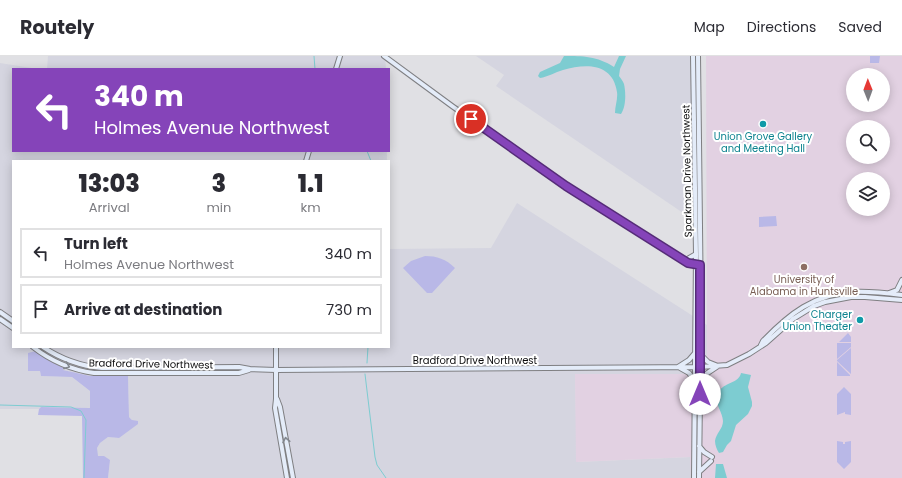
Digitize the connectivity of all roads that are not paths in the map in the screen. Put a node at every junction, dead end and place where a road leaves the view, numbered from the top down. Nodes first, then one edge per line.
1 (340, 56) edge
2 (384, 56) edge
3 (693, 56) edge
4 (698, 56) edge
5 (336, 68) edge
6 (696, 254) junction
7 (684, 261) junction
8 (698, 265) junction
9 (902, 280) edge
10 (887, 294) junction
11 (902, 295) edge
12 (902, 300) edge
13 (0, 312) edge
14 (0, 319) edge
15 (12, 320) edge
16 (12, 327) edge
17 (760, 346) junction
18 (35, 348) edge
19 (45, 348) edge
20 (276, 348) edge
21 (695, 353) junction
22 (700, 354) junction
23 (718, 366) junction
24 (678, 367) junction
25 (698, 367) junction
26 (250, 369) junction
27 (276, 370) junction
28 (695, 380) junction
29 (701, 382) junction
30 (276, 399) junction
31 (699, 446) junction
32 (699, 472) junction
33 (287, 478) edge
34 (293, 478) edge
35 (694, 478) edge
36 (699, 478) edge

1 - 5 main road
2 - 7 main road
3 - 6 main road, Sparkman Drive Northwest
4 - 8 main road, Sparkman Drive Northwest
6 - 7 main road
6 - 8 main road, Sparkman Drive Northwest
7 - 8 main road
8 - 21 main road, Sparkman Drive Northwest
8 - 22 main road, Sparkman Drive Northwest
9 - 10 main road
10 - 11 main road
10 - 17 main road
12 - 17 main road
13 - 15 main road
14 - 16 main road
17 - 23 main road
18 -> 26 main road, Bradford Drive Northwest
19 - 26 main road, Bradford Drive Northwest
20 - 27 main road
21 - 24 main road
21 - 25 main road, Sparkman Drive Northwest
22 - 23 main road
22 - 25 main road, Sparkman Drive Northwest
23 - 25 main road, Bradford Drive Northwest
23 - 29 main road
24 - 25 main road, Bradford Drive Northwest
24 - 27 main road, Bradford Drive Northwest
24 - 28 main road
25 - 28 main road, Sparkman Drive Northwest
25 - 29 main road, Sparkman Drive Northwest
26 - 27 main road, Bradford Drive Northwest
27 - 30 main road
28 - 35 main road, Sparkman Drive Northwest
29 - 31 main road, Sparkman Drive Northwest
30 - 33 main road
34 -> 30 main road
31 - 32 main road, Sparkman Drive Northwest
31 - 32 main road
32 - 36 main road, Sparkman Drive Northwest

